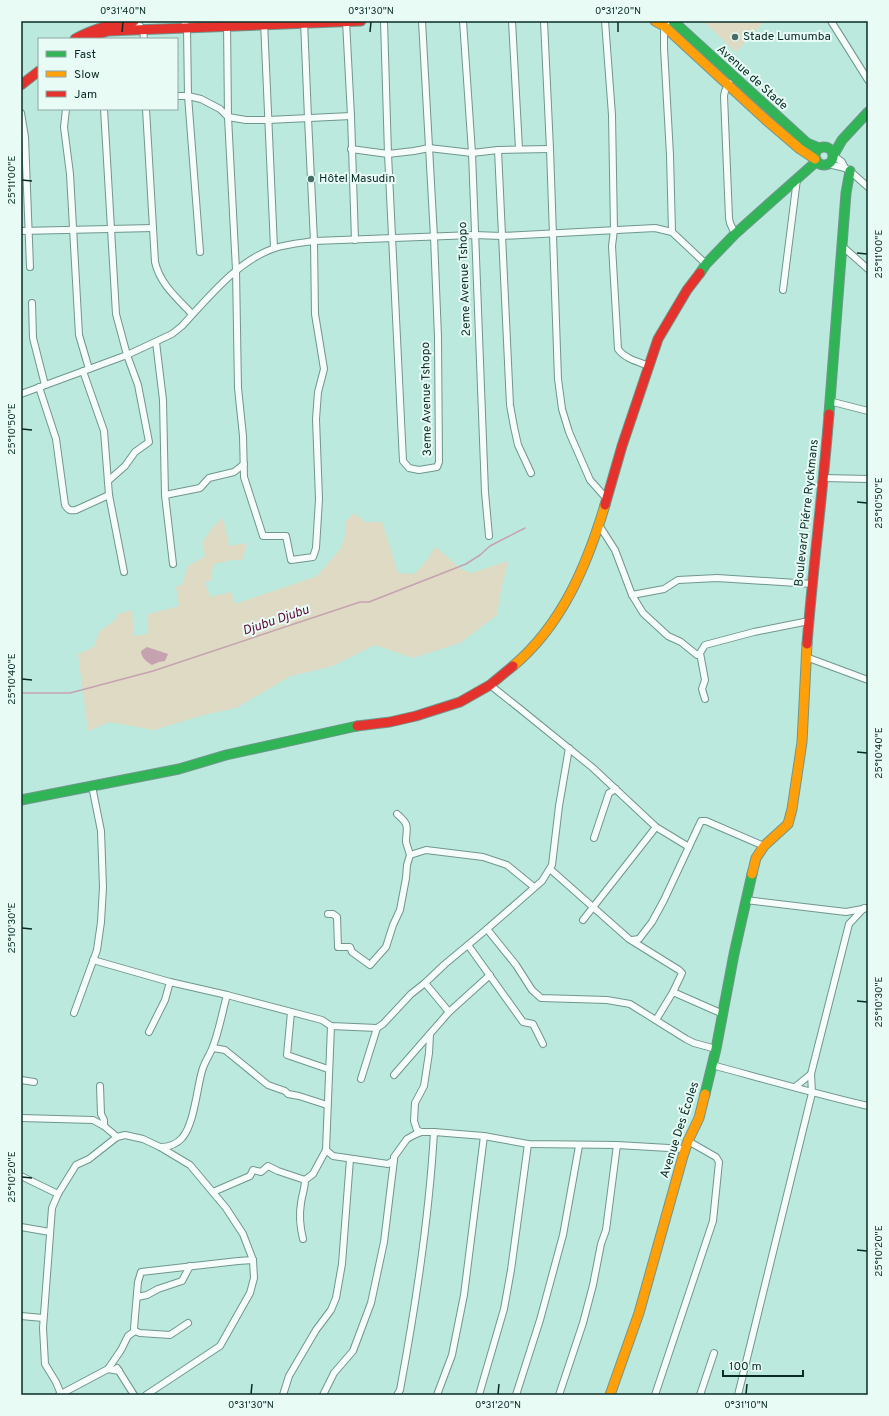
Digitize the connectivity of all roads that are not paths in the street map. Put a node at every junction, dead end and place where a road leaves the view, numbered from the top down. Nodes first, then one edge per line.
1 (135, 21) edge
2 (346, 21) edge
3 (361, 21) edge
4 (384, 21) edge
5 (422, 21) edge
6 (463, 21) edge
7 (512, 21) edge
8 (544, 21) edge
9 (605, 21) edge
10 (655, 21) edge
11 (673, 21) edge
12 (831, 21) edge
13 (304, 22) edge
14 (228, 23) edge
15 (264, 23) edge
16 (186, 24) edge
17 (666, 24) edge
18 (144, 34) edge
19 (77, 38) edge
20 (86, 38) edge
21 (38, 67) edge
22 (38, 72) edge
23 (21, 78) edge
24 (868, 80) edge
25 (731, 81) junction
26 (21, 85) edge
27 (178, 96) edge
28 (188, 96) junction
29 (66, 110) edge
30 (104, 110) edge
31 (146, 110) edge
32 (770, 110) junction
33 (21, 112) edge
34 (868, 112) edge
35 (228, 116) junction
36 (351, 116) junction
37 (308, 118) junction
38 (765, 119) junction
39 (268, 120) junction
40 (842, 140) junction
41 (823, 147) junction
42 (429, 148) junction
43 (352, 149) junction
44 (550, 149) junction
45 (498, 150) junction
46 (519, 150) junction
47 (472, 153) junction
48 (388, 154) junction
49 (834, 155) junction
50 (816, 160) junction
51 (828, 164) junction
52 (848, 170) junction
53 (797, 179) junction
54 (868, 187) edge
55 (111, 228) junction
56 (153, 228) junction
57 (73, 230) junction
58 (614, 230) junction
59 (21, 231) edge
60 (29, 231) junction
61 (672, 232) junction
62 (554, 233) junction
63 (735, 234) junction
64 (474, 235) junction
65 (502, 236) junction
66 (434, 237) junction
67 (392, 239) junction
68 (355, 240) junction
69 (314, 241) junction
70 (842, 246) junction
71 (274, 248) junction
72 (200, 252) dead end
73 (706, 264) junction
74 (30, 267) dead end
75 (868, 269) edge
76 (236, 270) junction
77 (783, 290) dead end
78 (32, 303) dead end
79 (192, 314) junction
80 (156, 342) junction
81 (127, 355) junction
82 (649, 366) junction
83 (86, 370) junction
84 (42, 386) junction
85 (21, 394) edge
86 (829, 401) junction
87 (868, 411) edge
88 (244, 464) junction
89 (530, 473) dead end
90 (824, 478) junction
91 (868, 479) edge
92 (108, 481) junction
93 (109, 495) junction
94 (165, 495) junction
95 (606, 498) junction
96 (600, 525) junction
97 (489, 536) dead end
98 (173, 564) dead end
99 (124, 572) dead end
100 (812, 584) junction
101 (632, 595) junction
102 (809, 622) junction
103 (700, 653) junction
104 (806, 657) junction
105 (868, 680) edge
106 (490, 685) junction
107 (705, 699) dead end
108 (569, 748) junction
109 (92, 786) junction
110 (616, 789) junction
111 (21, 800) edge
112 (397, 814) dead end
113 (656, 827) junction
114 (594, 838) dead end
115 (764, 846) junction
116 (689, 847) junction
117 (410, 855) junction
118 (550, 869) junction
119 (534, 887) junction
120 (746, 900) junction
121 (593, 908) junction
122 (866, 908) edge
123 (846, 912) junction
124 (328, 914) dead end
125 (583, 920) dead end
126 (849, 924) junction
127 (487, 929) junction
128 (632, 940) junction
129 (468, 945) junction
130 (93, 960) junction
131 (490, 975) junction
132 (170, 982) junction
133 (425, 983) junction
134 (673, 992) junction
135 (227, 995) junction
136 (291, 1012) junction
137 (449, 1012) junction
138 (74, 1013) dead end
139 (723, 1014) junction
140 (656, 1020) junction
141 (331, 1026) junction
142 (377, 1028) junction
143 (149, 1032) dead end
144 (430, 1034) junction
145 (542, 1044) dead end
146 (213, 1048) junction
147 (716, 1049) junction
148 (712, 1065) junction
149 (328, 1069) junction
150 (811, 1074) junction
151 (394, 1075) dead end
152 (361, 1079) dead end
153 (21, 1080) edge
154 (34, 1082) dead end
155 (100, 1086) dead end
156 (795, 1087) junction
157 (812, 1093) junction
158 (327, 1105) junction
159 (868, 1106) edge
160 (21, 1118) edge
161 (104, 1126) junction
162 (421, 1132) junction
163 (434, 1132) junction
164 (484, 1136) junction
165 (117, 1137) junction
166 (528, 1144) junction
167 (687, 1145) junction
168 (579, 1146) junction
169 (616, 1146) junction
170 (160, 1147) junction
171 (326, 1150) junction
172 (350, 1159) junction
173 (394, 1160) junction
174 (21, 1176) edge
175 (305, 1180) junction
176 (213, 1192) junction
177 (58, 1194) junction
178 (21, 1227) edge
179 (50, 1232) junction
180 (303, 1239) dead end
181 (253, 1260) junction
182 (190, 1266) junction
183 (137, 1297) junction
184 (21, 1316) edge
185 (43, 1318) junction
186 (188, 1323) dead end
187 (135, 1330) junction
188 (714, 1353) dead end
189 (114, 1361) junction
190 (108, 1368) junction
191 (119, 1371) junction
192 (60, 1395) edge
193 (134, 1395) edge
194 (146, 1395) edge
195 (283, 1395) edge
196 (323, 1395) edge
197 (398, 1395) edge
198 (437, 1395) edge
199 (479, 1395) edge
200 (516, 1395) edge
201 (560, 1395) edge
202 (610, 1395) edge
203 (655, 1395) edge
204 (700, 1395) edge
205 (738, 1395) edge

1 - 18 street
1 - 19 street
2 - 3 street
2 - 13 street
2 - 36 street
4 - 48 street, 3eme Avenue Tshopo
5 - 42 street, 3eme Avenue Tshopo
6 - 47 street, 2eme Avenue Tshopo
7 - 46 street
8 - 44 street
9 - 58 street
10 - 17 street
11 - 25 street, Avenue de Stade
12 - 24 street
13 - 15 street
13 - 37 street
14 - 15 street
14 - 16 street
14 - 35 street
15 - 39 street
16 - 18 street
16 - 28 street
17 - 25 street
17 - 61 street
18 - 20 street
21 - 23 street
22 - 26 street
25 - 32 street, Avenue de Stade
25 - 38 street
25 - 63 street
27 - 28 street
28 - 35 street
28 - 72 street
29 - 57 street
30 - 55 street
31 - 56 street
32 - 38 street
32 - 41 street, Avenue de Stade
33 - 60 street
34 - 40 street
35 - 39 street
35 - 76 street
36 - 37 street
36 - 43 street
37 - 39 street
37 - 69 street
38 - 50 street
39 - 71 street
40 - 41 street
40 - 49 street
41 - 49 street
41 - 50 street
42 - 47 street
42 - 48 street
42 - 66 street, 3eme Avenue Tshopo
43 - 48 street
43 - 68 street
44 - 46 street
44 - 62 street
45 - 46 street
45 - 47 street
45 - 65 street
47 - 64 street, 2eme Avenue Tshopo
48 - 67 street, 3eme Avenue Tshopo
49 - 51 street
49 - 52 street
50 - 51 street
50 - 53 street
51 - 52 street
52 - 54 street
52 - 70 street, Boulevard Piérre Ryckmans
53 - 63 street
53 - 77 street
55 - 56 street
55 - 57 street
55 - 81 street
56 - 79 street
57 - 60 street
57 - 83 street
58 - 61 street
58 - 62 street
58 - 82 street
59 - 60 street
60 - 74 street
61 - 73 street
62 - 65 street
62 - 95 street
63 - 73 street
64 - 65 street
64 - 66 street
64 - 97 street, 2eme Avenue Tshopo
65 - 89 street
66 - 67 street
66 - 67 street, 3eme Avenue Tshopo
67 - 68 street
68 - 69 street
69 - 71 street
69 - 88 street
70 - 75 street
70 - 86 street, Boulevard Piérre Ryckmans
71 - 76 street
73 - 82 street
76 - 79 street
76 - 88 street
78 - 84 street
79 - 80 street
80 - 81 street
80 - 94 street
81 - 83 street
81 - 92 street
82 - 95 street
83 - 84 street
83 - 92 street
84 - 85 street
84 - 93 street
86 - 87 street
86 - 90 street, Boulevard Piérre Ryckmans
88 - 94 street
90 - 91 street
90 - 100 street, Boulevard Piérre Ryckmans
92 - 93 street
93 - 99 street
94 - 98 street
95 - 96 street
96 - 101 street
96 - 106 street
100 - 101 street
100 - 102 street, Boulevard Piérre Ryckmans
101 - 103 street
102 - 103 street
102 - 104 street, Boulevard Piérre Ryckmans
103 - 107 street
104 - 105 street
104 - 115 street, Boulevard Piérre Ryckmans
106 - 108 street
106 - 109 street
108 - 110 street
108 - 118 street
109 - 111 street
109 - 130 street
110 - 113 street
110 - 114 street
112 - 117 street
113 - 116 street
113 - 121 street
115 - 116 street
115 - 120 street, Avenue Des Écoles
116 - 128 street
117 - 119 street
117 - 124 street
118 - 119 street
118 - 121 street
119 - 127 street
120 - 123 street
120 - 139 street, Avenue Des Écoles
121 - 125 street
121 - 128 street
122 - 123 street
122 - 126 street
123 - 126 street
126 - 150 street
127 - 129 street
127 - 140 street
128 - 134 street
129 - 131 street
129 - 133 street
130 - 132 street
130 - 138 street
131 - 137 street
131 - 145 street
132 - 135 street
132 - 143 street
133 - 137 street
133 - 142 street
134 - 139 street
134 - 140 street
135 - 136 street
135 - 146 street
136 - 141 street
136 - 149 street
137 - 144 street
139 - 147 street, Avenue Des Écoles
140 - 147 street
141 - 142 street
141 - 149 street
142 - 152 street
144 - 151 street
144 - 162 street
146 - 158 street
146 - 170 street
147 - 148 street, Avenue Des Écoles
148 - 156 street
148 - 167 street, Avenue Des Écoles
149 - 158 street
150 - 156 street
150 - 157 street
153 - 154 street
155 - 161 street
156 - 157 street
157 - 159 street
157 - 205 street
158 - 171 street
160 - 161 street
161 - 165 street
162 - 163 street
162 - 173 street
163 - 164 street
163 - 197 street
164 - 166 street
164 - 198 street
165 - 170 street
165 - 177 street
166 - 168 street
166 - 199 street
167 - 169 street
167 - 202 street, Avenue Des Écoles
167 - 203 street
168 - 169 street
168 - 200 street
169 - 201 street
170 - 176 street
171 - 172 street
171 - 175 street
172 - 173 street
172 - 195 street
173 - 196 street
174 - 177 street
175 - 176 street
175 - 180 street
176 - 181 street
177 - 179 street
178 - 179 street
179 - 185 street
181 - 182 street
181 - 194 street
182 - 183 street
182 - 183 street
183 - 187 street
184 - 185 street
185 - 192 street
186 - 187 street
187 - 189 street
188 - 204 street
189 - 190 street
189 - 191 street
190 - 191 street
190 - 192 street
191 - 193 street

